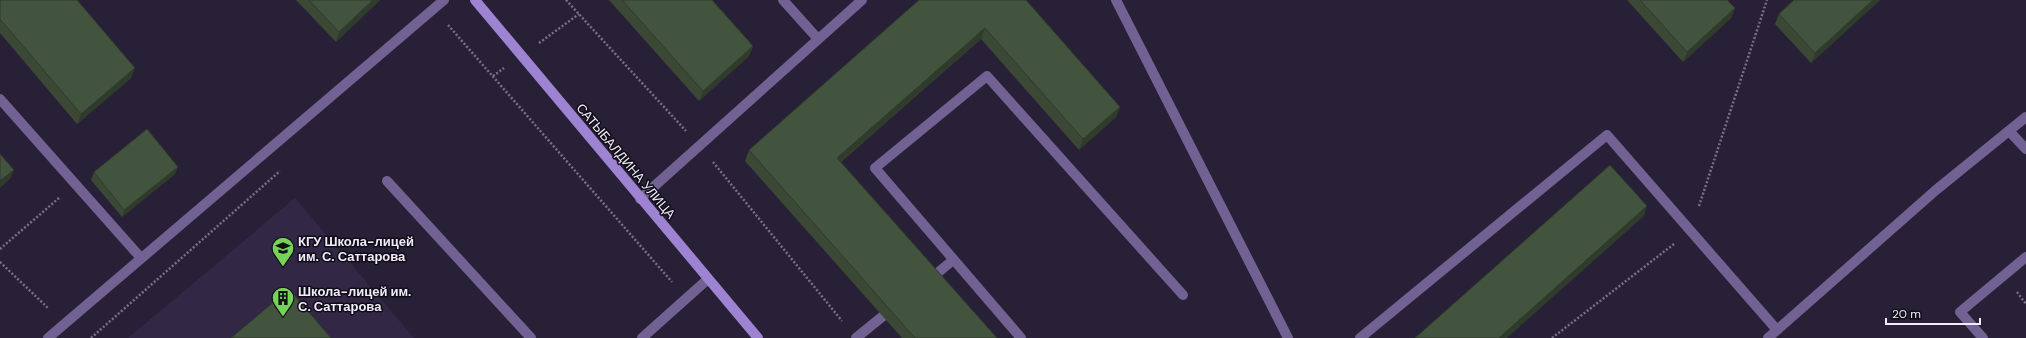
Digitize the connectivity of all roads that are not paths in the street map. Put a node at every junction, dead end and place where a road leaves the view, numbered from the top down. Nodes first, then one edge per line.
1 (444, 0) edge
2 (475, 0) edge
3 (783, 0) edge
4 (862, 0) edge
5 (1116, 0) edge
6 (818, 39) junction
7 (0, 99) edge
8 (2026, 117) edge
9 (2009, 131) junction
10 (2026, 148) edge
11 (387, 181) dead end
12 (640, 199) junction
13 (2026, 257) edge
14 (141, 258) junction
15 (953, 260) junction
16 (708, 279) junction
17 (917, 289) edge
18 (1183, 295) dead end
19 (899, 304) edge
20 (1777, 330) junction
21 (48, 338) edge
22 (531, 338) edge
23 (642, 338) edge
24 (758, 338) edge
25 (856, 338) edge
26 (1021, 338) edge
27 (1288, 338) edge
28 (1360, 338) edge
29 (1768, 338) edge
30 (1983, 338) edge

1 - 14 street
2 - 12 street, САТЫБАЛДИНА УЛИЦА
3 - 6 street
4 - 6 street
5 - 27 street
6 - 12 street
7 - 14 street
8 - 9 street
9 - 10 street
9 - 20 street
11 - 22 street
12 - 16 street, САТЫБАЛДИНА УЛИЦА
13 - 30 street
14 - 21 street
15 - 17 street
15 - 18 street
15 - 26 street
16 - 23 street
16 - 24 street, САТЫБАЛДИНА УЛИЦА
19 - 25 street
20 - 28 street
20 - 29 street

